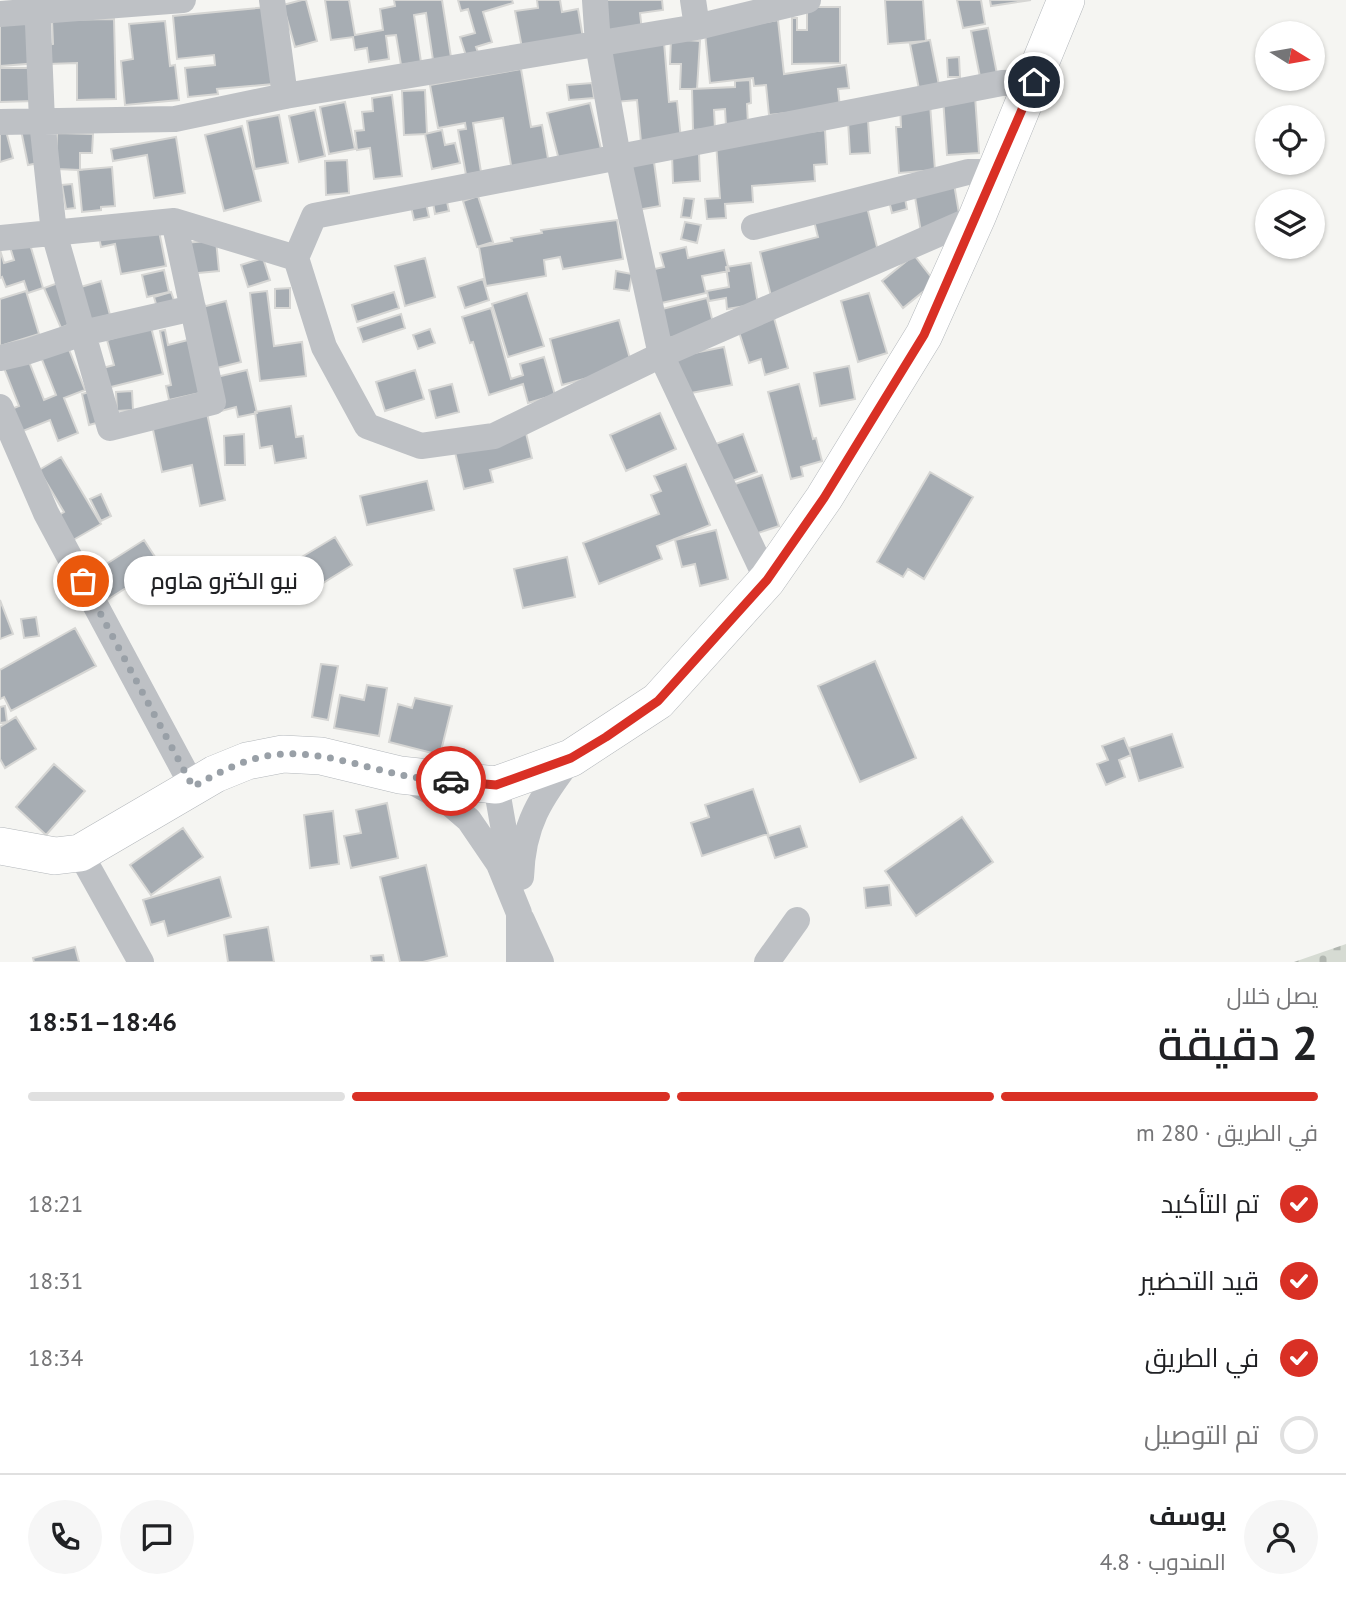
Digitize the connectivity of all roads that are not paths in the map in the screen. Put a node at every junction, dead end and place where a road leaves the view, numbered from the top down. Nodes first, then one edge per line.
1 (183, 0) edge
2 (272, 0) edge
3 (595, 0) edge
4 (693, 0) edge
5 (808, 0) edge
6 (1066, 0) edge
7 (38, 5) edge
8 (0, 14) edge
9 (697, 27) junction
10 (598, 44) junction
11 (1034, 82) junction
12 (285, 96) junction
13 (41, 121) junction
14 (0, 122) edge
15 (618, 158) junction
16 (996, 172) junction
17 (977, 217) junction
18 (174, 221) junction
19 (754, 227) dead end
20 (54, 233) junction
21 (0, 238) edge
22 (296, 258) junction
23 (193, 308) junction
24 (83, 333) junction
25 (661, 355) junction
26 (0, 358) edge
27 (0, 407) edge
28 (767, 580) junction
29 (571, 758) junction
30 (400, 775) junction
31 (496, 785) junction
32 (193, 787) junction
33 (3, 845) edge
34 (80, 853) junction
35 (519, 913) junction
36 (797, 920) dead end
37 (141, 962) edge
38 (519, 962) edge
39 (541, 962) edge
40 (767, 962) edge

1 - 7 street
2 - 12 street
3 - 10 street
4 - 9 street
5 - 9 street
6 - 11 street
7 - 8 street
7 - 13 street
9 - 10 street
10 - 12 street
10 - 15 street
11 - 15 street
11 - 16 street
12 - 13 street
13 - 14 street
13 - 20 street
15 - 22 street
15 - 25 street
16 - 17 street
16 - 19 street
17 - 25 street
17 - 28 street
18 - 20 street
18 - 22 street
18 - 23 street
20 - 21 street
20 - 24 street
22 - 25 street
23 - 24 street
23 - 24 street
24 - 26 street
25 - 28 street
27 - 32 street
28 - 29 street
29 - 31 street
29 - 35 street
30 - 31 street
30 - 32 street
30 - 35 street
31 - 35 street
32 - 34 street
33 - 34 street
34 - 37 street
35 - 38 street
35 - 39 street
36 - 40 street

